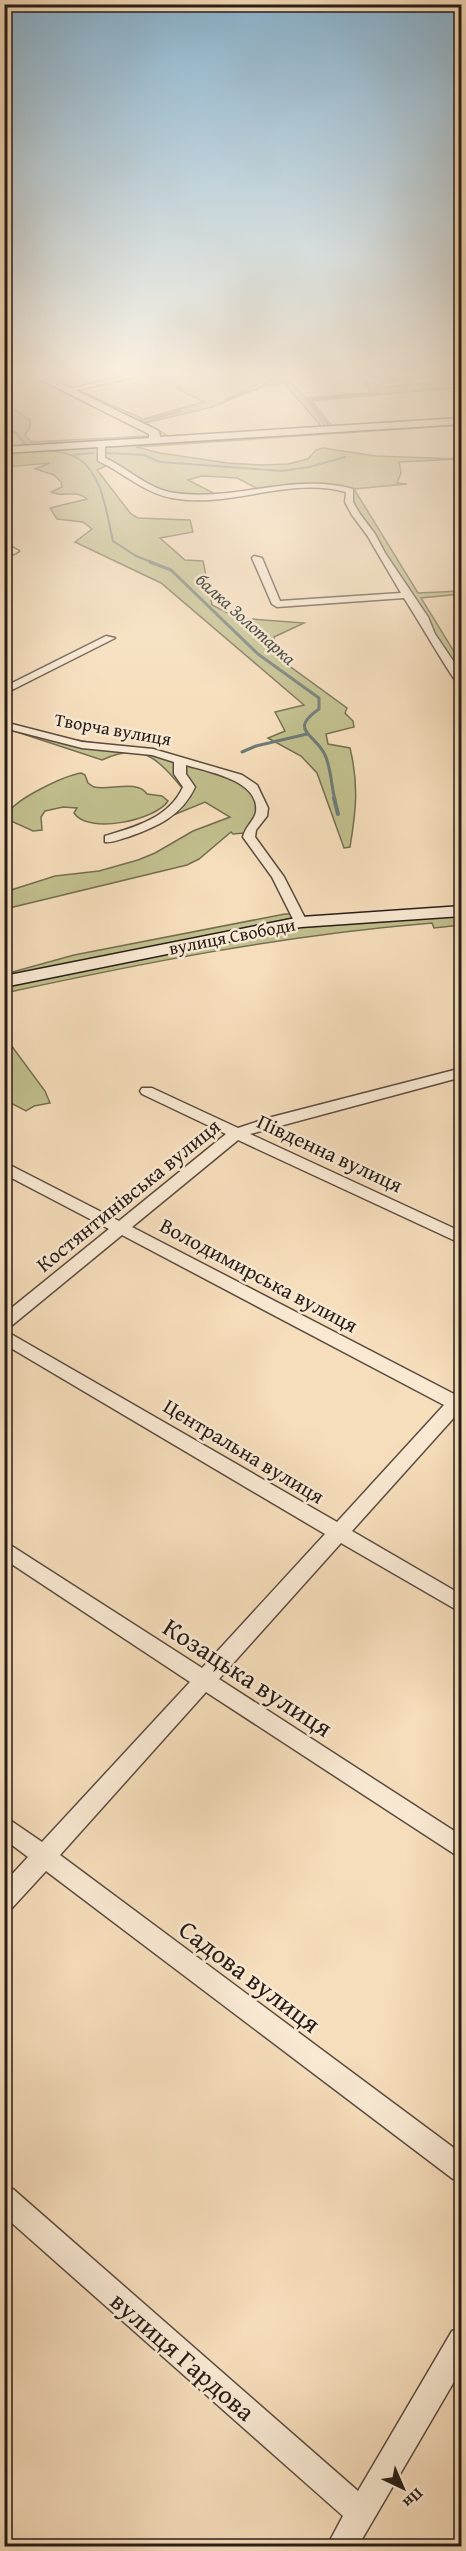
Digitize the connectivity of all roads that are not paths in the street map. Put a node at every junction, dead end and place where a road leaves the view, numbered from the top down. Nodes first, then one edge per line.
1 (163, 494) edge
2 (241, 494) edge
3 (348, 494) edge
4 (4, 546) edge
5 (14, 551) dead end
6 (257, 558) dead end
7 (409, 595) junction
8 (110, 638) dead end
9 (462, 683) edge
10 (4, 691) edge
11 (4, 725) edge
12 (180, 760) junction
13 (109, 840) dead end
14 (462, 911) edge
15 (301, 922) junction
16 (4, 982) edge
17 (462, 1072) edge
18 (147, 1091) dead end
19 (237, 1133) junction
20 (4, 1167) edge
21 (121, 1228) junction
22 (462, 1239) edge
23 (4, 1323) edge
24 (4, 1336) edge
25 (460, 1402) edge
26 (337, 1533) junction
27 (4, 1549) edge
28 (462, 1605) edge
29 (204, 1681) junction
30 (4, 1826) edge
31 (462, 1849) edge
32 (44, 1856) junction
33 (4, 1900) edge
34 (462, 2170) edge
35 (4, 2198) edge
36 (462, 2340) edge
37 (361, 2513) junction
38 (342, 2547) edge

1 - 2 street
3 - 7 street
4 - 5 street
6 - 7 street
7 - 9 street
8 - 10 street
11 - 12 street, Творча вулиця
12 - 13 street, Творча вулиця
12 - 15 street, Творча вулиця
14 - 15 street, вулиця Свободи
15 - 16 street, вулиця Свободи
17 - 19 street, Костянтинівська вулиця
18 - 19 street, Південна вулиця
19 - 21 street, Костянтинівська вулиця
19 - 22 street, Південна вулиця
20 - 21 street, Володимирська вулиця
21 - 23 street, Костянтинівська вулиця
21 - 25 street, Володимирська вулиця
24 - 26 street, Центральна вулиця
25 - 26 street
26 - 28 street, Центральна вулиця
26 - 29 street
27 - 29 street, Козацька вулиця
29 - 31 street, Козацька вулиця
29 - 32 street
30 - 32 street, Садова вулиця
32 - 33 street
32 - 34 street, Садова вулиця
35 - 37 street, вулиця Гардова
36 - 37 street
37 - 38 street

